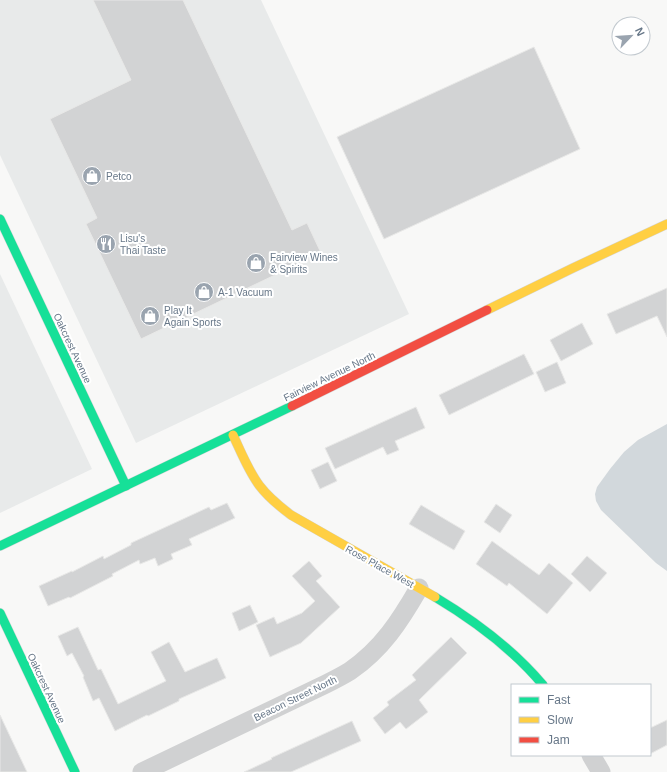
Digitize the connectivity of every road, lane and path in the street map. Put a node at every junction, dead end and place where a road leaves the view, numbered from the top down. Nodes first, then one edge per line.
1 (0, 219) edge
2 (667, 224) edge
3 (233, 435) junction
4 (126, 486) junction
5 (0, 546) edge
6 (419, 588) junction
7 (0, 613) edge
8 (542, 684) edge
9 (592, 756) edge
10 (75, 772) edge
11 (142, 772) edge
12 (601, 772) edge

1 - 4 street, Oakcrest Avenue
2 - 3 street, Fairview Avenue North
3 - 4 street, Fairview Avenue North
3 - 6 street, Rose Place West
4 - 5 street, Fairview Avenue North
6 - 8 street, Rose Place West
6 - 11 street, Beacon Street North
7 - 10 street, Oakcrest Avenue
9 - 12 street

